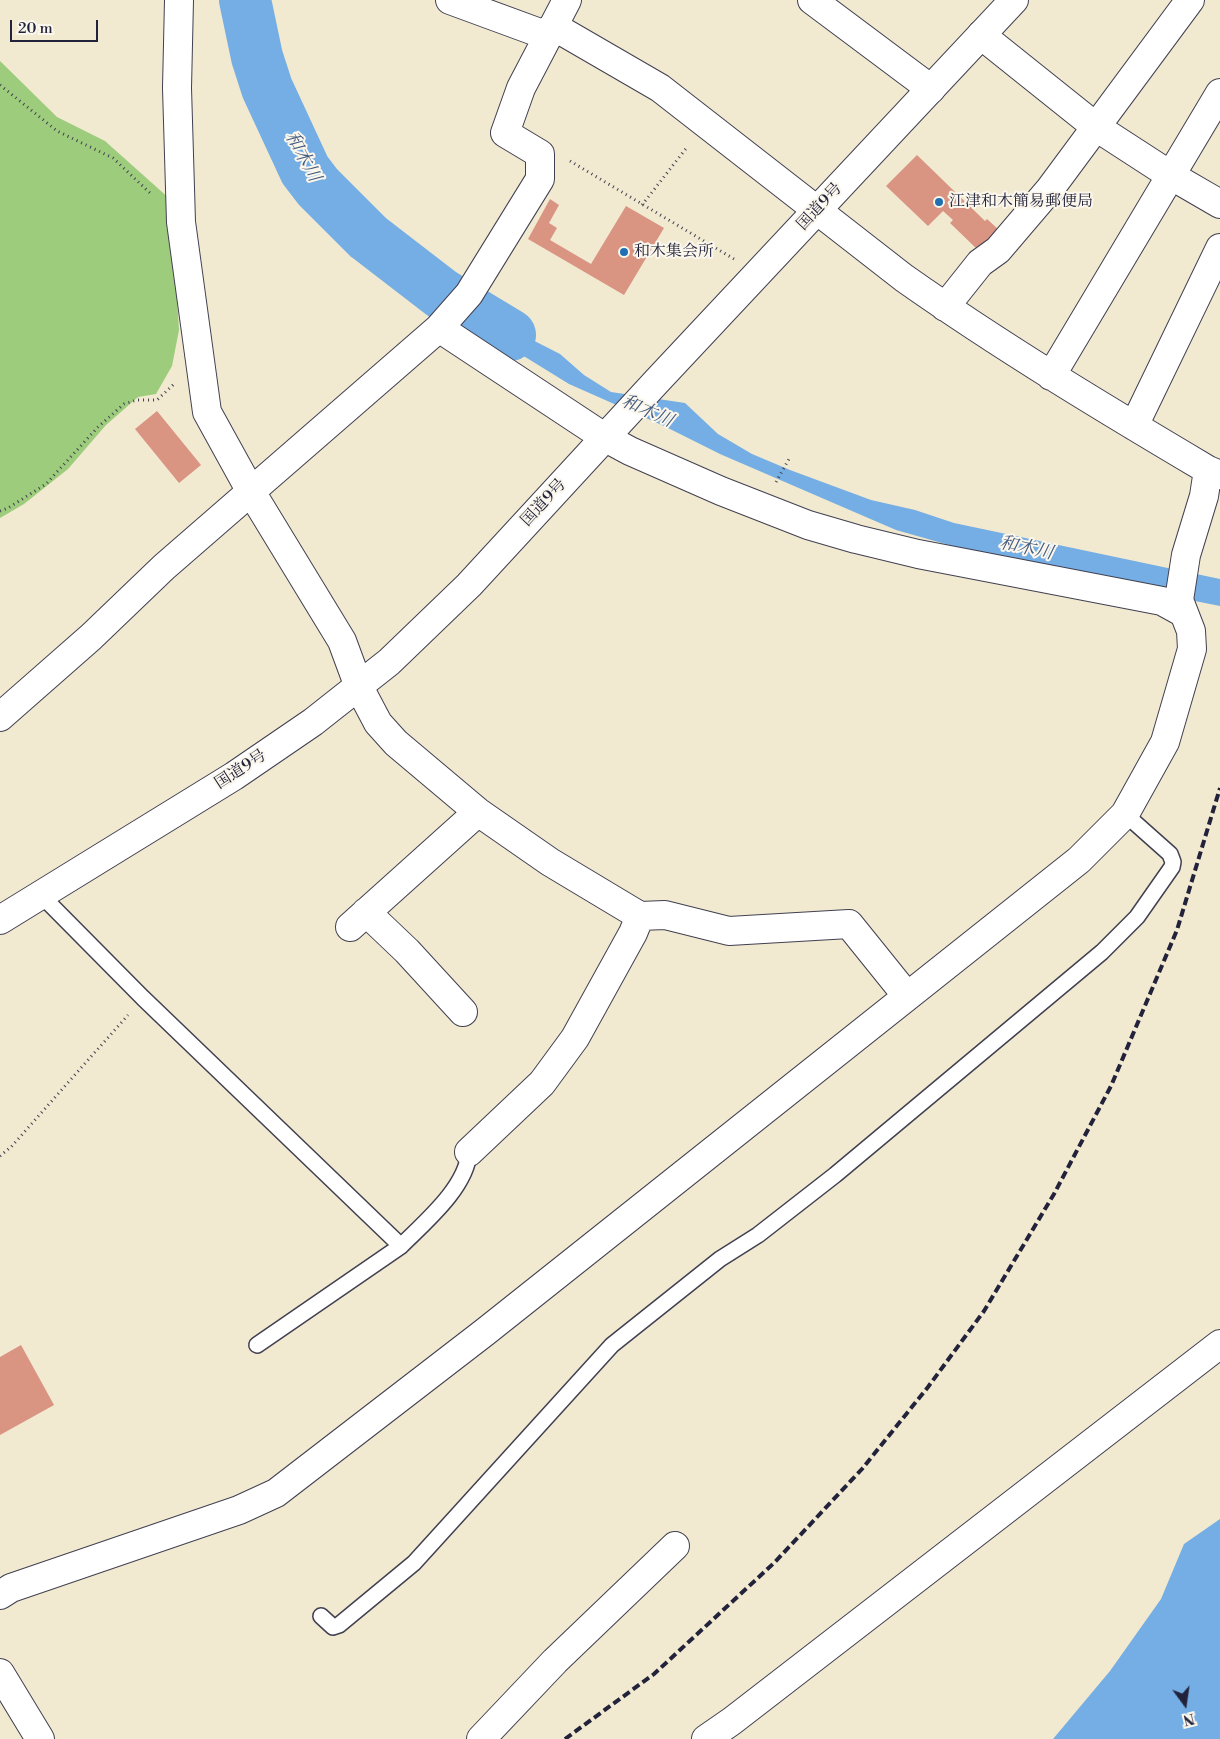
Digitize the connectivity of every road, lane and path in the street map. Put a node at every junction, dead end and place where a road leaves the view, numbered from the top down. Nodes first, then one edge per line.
1 (179, 0) edge
2 (450, 0) edge
3 (568, 0) edge
4 (812, 0) edge
5 (1014, 0) edge
6 (1190, 0) edge
7 (550, 31) junction
8 (981, 35) junction
9 (0, 84) edge
10 (931, 89) junction
11 (1220, 93) edge
12 (706, 123) junction
13 (1096, 127) junction
14 (540, 154) junction
15 (1170, 175) junction
16 (642, 204) junction
17 (1220, 204) edge
18 (817, 210) junction
19 (181, 222) junction
20 (1220, 248) edge
21 (737, 261) dead end
22 (945, 307) junction
23 (443, 324) junction
24 (198, 358) junction
25 (1050, 376) junction
26 (1134, 426) junction
27 (610, 431) junction
28 (1214, 473) edge
29 (250, 490) junction
30 (0, 511) edge
31 (1181, 606) junction
32 (359, 687) junction
33 (0, 717) edge
34 (478, 812) junction
35 (1126, 814) junction
36 (41, 895) junction
37 (640, 916) junction
38 (0, 920) edge
39 (907, 996) junction
40 (143, 998) junction
41 (463, 1012) dead end
42 (469, 1152) joint
43 (0, 1156) edge
44 (401, 1246) junction
45 (1220, 1344) edge
46 (257, 1345) dead end
47 (675, 1546) dead end
48 (0, 1595) edge
49 (321, 1616) dead end
50 (0, 1673) edge
51 (40, 1739) edge
52 (481, 1739) edge
53 (706, 1739) edge

1 - 19 main road
2 - 7 main road
3 - 7 main road
4 - 10 main road
5 - 8 main road, 国道9号
6 - 13 main road
7 - 12 main road
7 - 14 main road
8 - 10 main road, 国道9号
8 - 13 main road
9 - 19 path
10 - 18 main road, 国道9号
11 - 15 main road
12 - 16 path
12 - 18 main road
13 - 15 main road
13 - 22 main road
14 - 16 path
14 - 23 main road
15 - 17 main road
15 - 25 main road
16 - 21 path
18 - 22 main road
18 - 27 main road, 国道9号
19 - 24 main road
20 - 26 main road
22 - 25 main road
23 - 27 main road
23 - 29 main road
24 - 29 main road
24 - 30 path
25 - 26 main road
26 - 28 main road
27 - 31 main road
27 - 32 main road, 国道9号
28 - 31 main road
29 - 32 main road
29 - 33 main road
31 - 35 main road
32 - 34 main road
32 - 36 main road, 国道9号
34 - 37 main road
34 - 41 main road
35 - 39 main road
35 - 49 lane
36 - 38 main road, 国道9号
36 - 40 lane
37 - 39 main road
37 - 42 main road
39 - 48 main road
40 - 43 path
40 - 44 lane
42 - 44 lane
44 - 46 lane
45 - 53 main road
47 - 52 main road
50 - 51 main road

